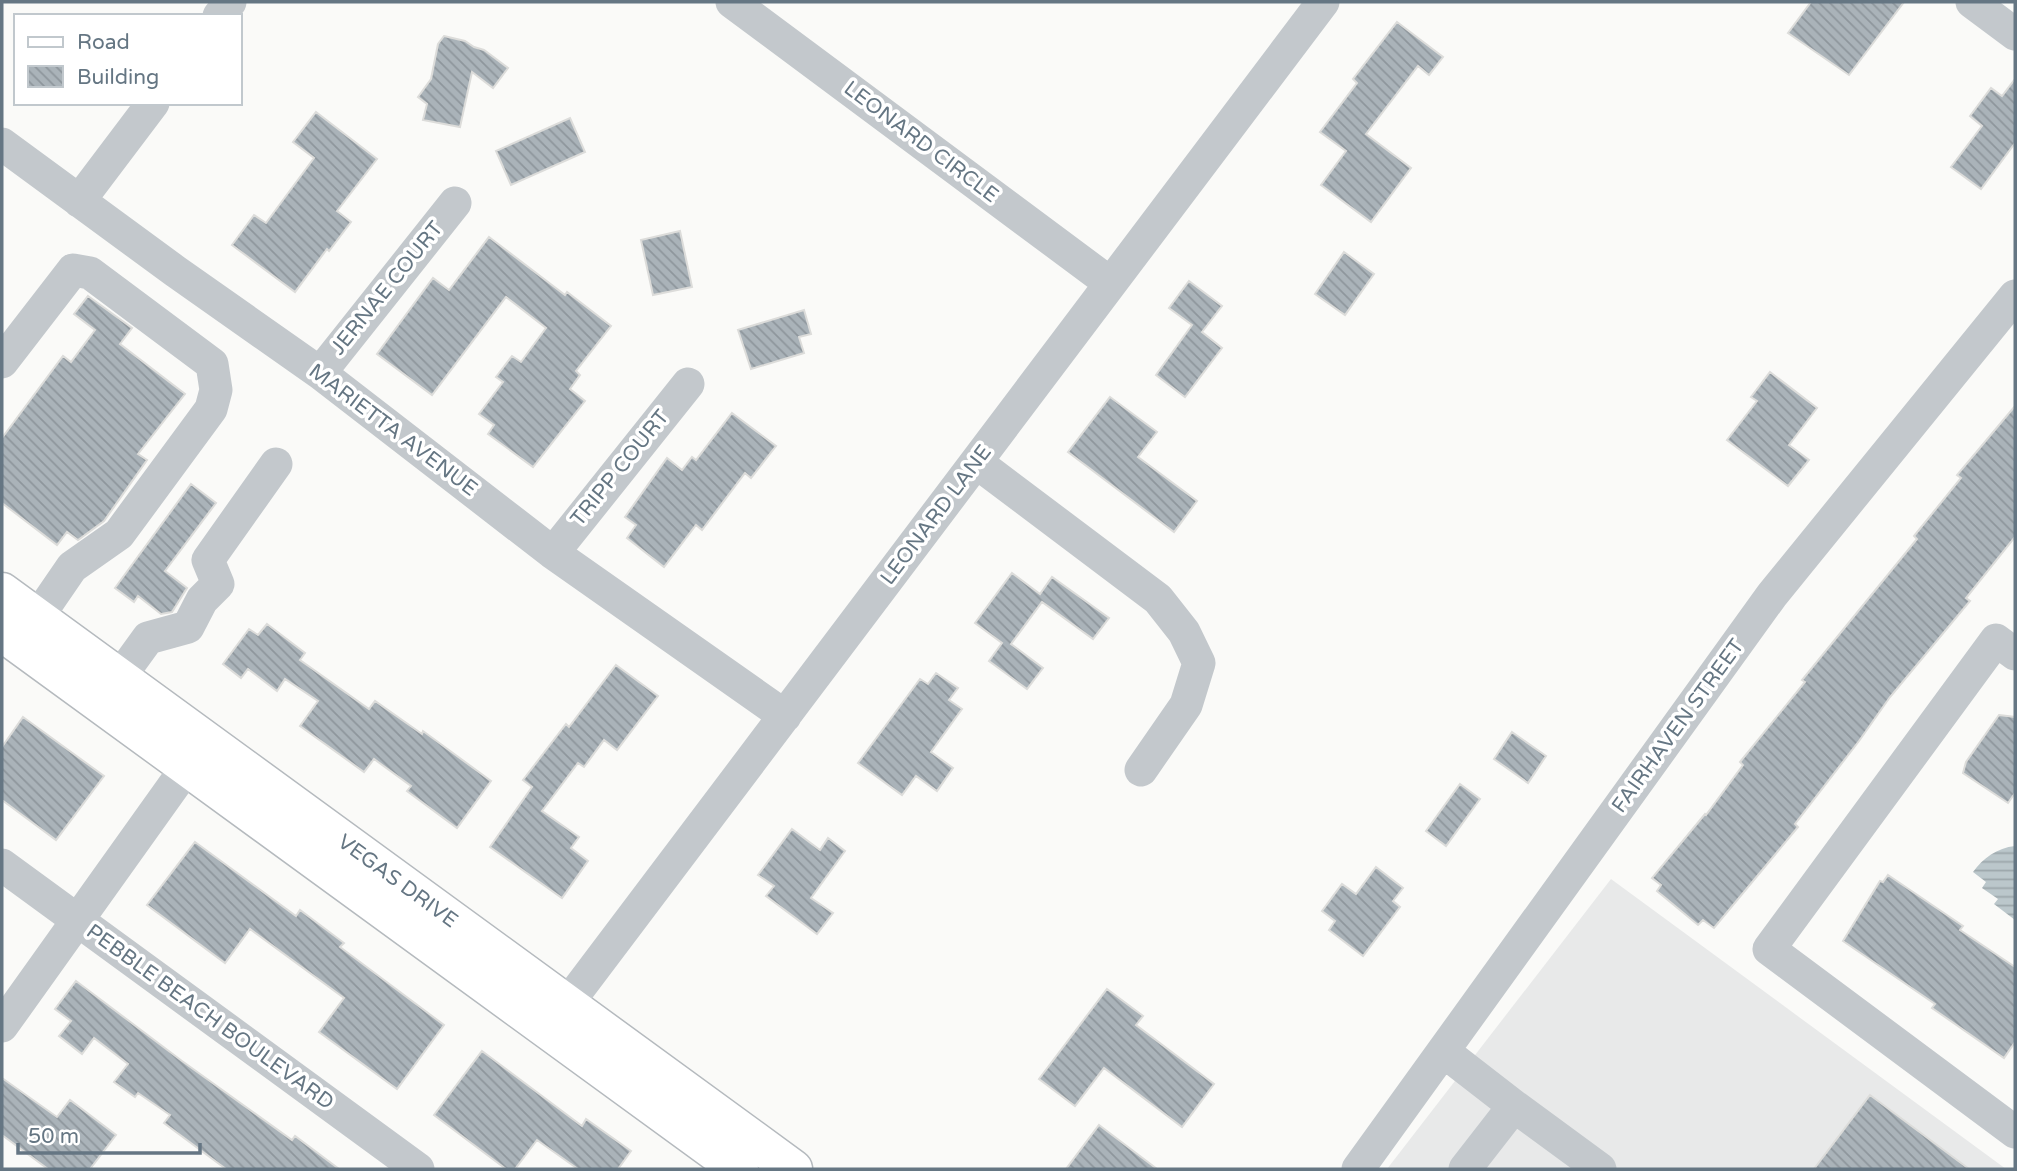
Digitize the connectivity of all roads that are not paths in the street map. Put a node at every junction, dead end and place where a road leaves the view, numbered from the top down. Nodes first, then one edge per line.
1 (732, 2) edge
2 (1324, 2) edge
3 (1972, 2) edge
4 (2015, 34) edge
5 (151, 105) edge
6 (2, 144) edge
7 (79, 201) junction
8 (455, 203) dead end
9 (1110, 283) junction
10 (2015, 296) edge
11 (2, 362) edge
12 (320, 373) junction
13 (688, 384) dead end
14 (976, 461) junction
15 (276, 464) dead end
16 (553, 553) junction
17 (2, 592) edge
18 (19, 631) edge
19 (2015, 654) edge
20 (110, 691) junction
21 (785, 716) junction
22 (187, 767) junction
23 (1140, 770) dead end
24 (2, 866) edge
25 (78, 921) junction
26 (557, 1017) junction
27 (2, 1026) edge
28 (1443, 1051) junction
29 (1514, 1106) junction
30 (2015, 1132) edge
31 (418, 1169) edge
32 (739, 1169) edge
33 (793, 1169) edge
34 (1358, 1169) edge
35 (1465, 1169) edge
36 (1600, 1169) edge

1 - 9 street, LEONARD CIRCLE
2 - 9 street, LEONARD LANE
3 - 4 street
5 - 7 street
6 - 7 street, MARIETTA AVENUE
7 - 12 street, MARIETTA AVENUE
8 - 12 street, JERNAE COURT
9 - 14 street, LEONARD LANE
10 - 28 street, FAIRHAVEN STREET
11 - 18 street
12 - 16 street, MARIETTA AVENUE
13 - 16 street, TRIPP COURT
14 - 21 street, LEONARD LANE
14 - 23 street
15 - 20 street
16 - 21 street, MARIETTA AVENUE
17 - 18 main road, VEGAS DRIVE
18 - 20 main road, VEGAS DRIVE
19 - 30 street
20 - 22 main road, VEGAS DRIVE
20 - 26 main road, VEGAS DRIVE
21 - 26 street, LEONARD LANE
22 - 25 street
22 - 26 main road, VEGAS DRIVE
24 - 25 street, PEBBLE BEACH BOULEVARD
25 - 27 street
25 - 31 street, PEBBLE BEACH BOULEVARD
26 - 32 main road, VEGAS DRIVE
26 - 33 main road, VEGAS DRIVE
28 - 29 street
28 - 34 street, FAIRHAVEN STREET
29 - 35 street
29 - 36 street

